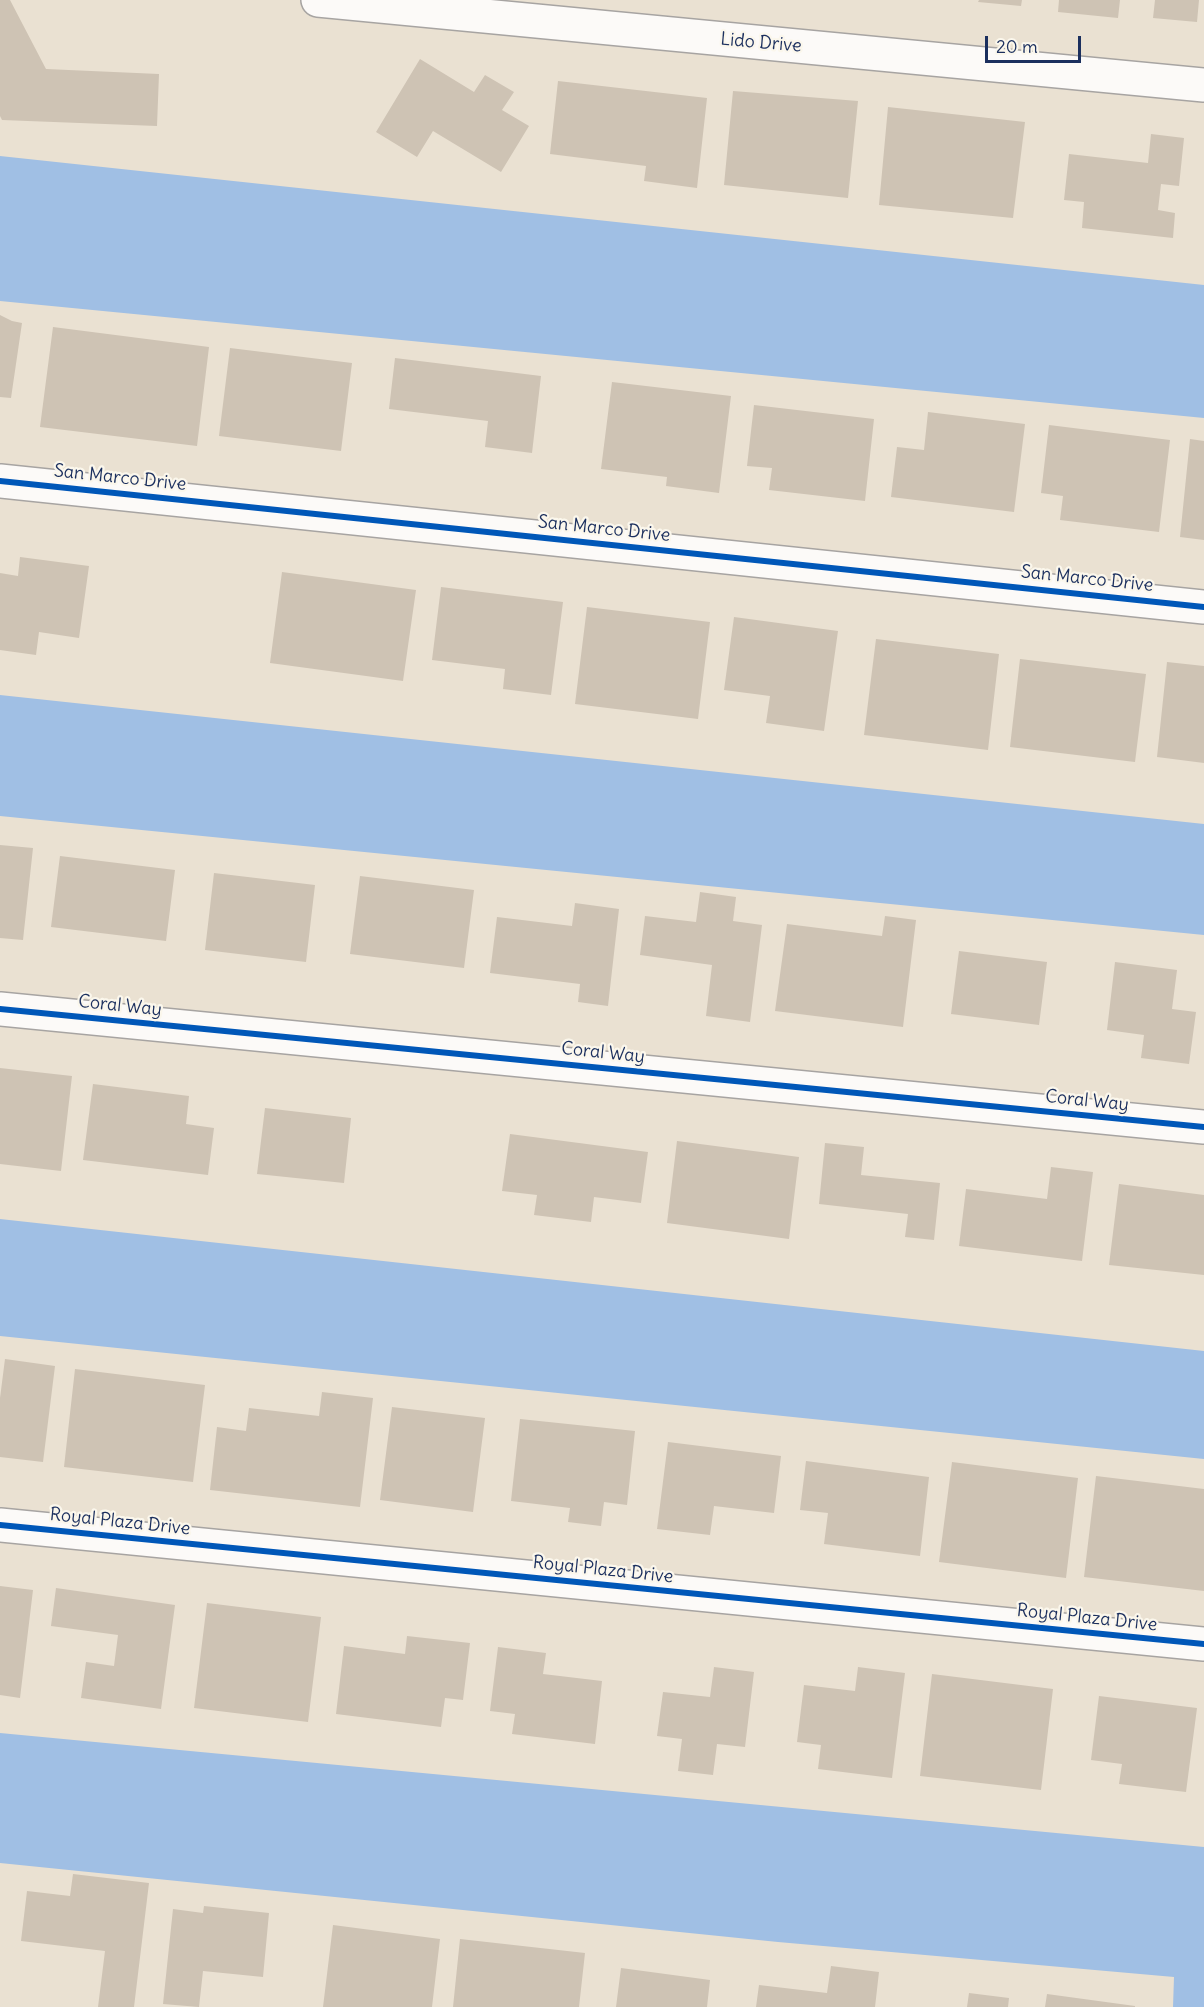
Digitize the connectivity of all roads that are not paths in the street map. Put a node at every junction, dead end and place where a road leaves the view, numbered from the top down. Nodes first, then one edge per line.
1 (318, 0) edge
2 (1204, 85) edge
3 (0, 481) edge
4 (1204, 607) edge
5 (0, 1009) edge
6 (1204, 1127) edge
7 (0, 1525) edge
8 (1204, 1644) edge

1 - 2 street, Lido Drive
3 - 4 street, San Marco Drive
5 - 6 street, Coral Way
7 - 8 street, Royal Plaza Drive

